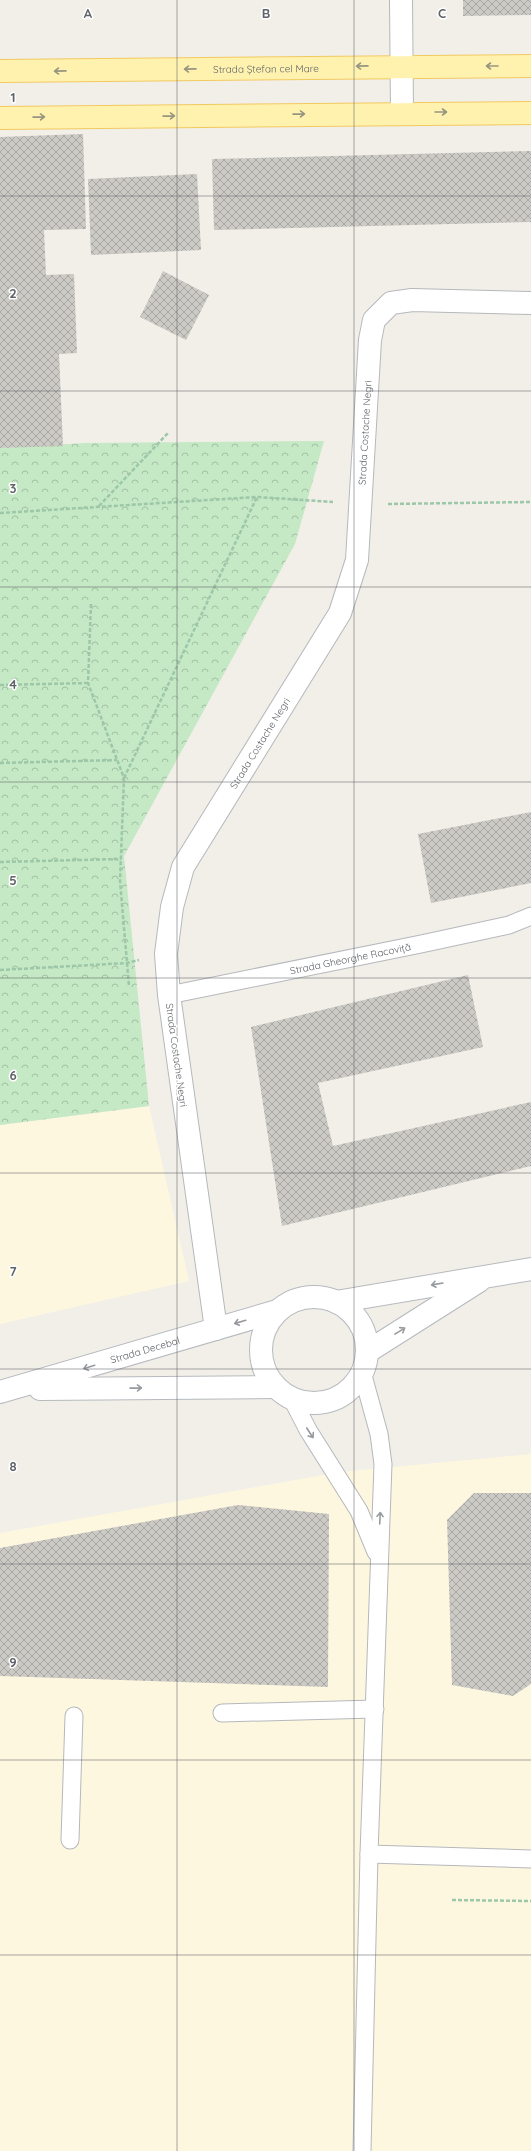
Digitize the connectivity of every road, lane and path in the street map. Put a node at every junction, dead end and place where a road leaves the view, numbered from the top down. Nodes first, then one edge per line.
1 (401, 0) edge
2 (400, 66) junction
3 (531, 66) edge
4 (0, 71) edge
5 (402, 112) junction
6 (531, 112) edge
7 (0, 118) edge
8 (531, 303) edge
9 (168, 433) dead end
10 (257, 497) junction
11 (531, 502) edge
12 (361, 505) junction
13 (99, 507) junction
14 (0, 513) edge
15 (91, 604) dead end
16 (88, 683) junction
17 (0, 684) edge
18 (118, 760) junction
19 (0, 763) edge
20 (124, 778) junction
21 (121, 858) junction
22 (0, 862) edge
23 (531, 916) edge
24 (166, 954) junction
25 (127, 963) junction
26 (0, 970) edge
27 (129, 986) dead end
28 (169, 994) junction
29 (531, 1269) edge
30 (489, 1275) junction
31 (336, 1302) junction
32 (277, 1311) junction
33 (216, 1329) junction
34 (364, 1362) junction
35 (7, 1391) edge
36 (284, 1393) junction
37 (378, 1557) junction
38 (375, 1709) junction
39 (222, 1713) dead end
40 (74, 1716) dead end
41 (70, 1840) dead end
42 (369, 1854) junction
43 (531, 1859) edge
44 (452, 1900) dead end
45 (531, 1901) edge
46 (362, 2151) edge

1 - 2 street
3 -> 2 main road, Strada Ștefan cel Mare
2 -> 4 main road, Strada Ștefan cel Mare
2 - 5 street
5 -> 6 main road
7 -> 5 main road
8 - 12 street, Strada Costache Negri
9 - 13 path
10 - 12 path
10 - 13 path
10 - 20 path
11 - 12 path
12 - 24 street, Strada Costache Negri
13 - 14 path
15 - 16 path
16 - 17 path
16 - 18 path
18 - 19 path
18 - 20 path
20 - 21 path
21 - 22 path
21 - 25 path
23 - 28 lane, Strada Gheorghe Racoviță
24 - 25 path
24 - 28 street, Strada Costache Negri
25 - 26 path
25 - 27 path
28 - 33 street, Strada Costache Negri
29 - 30 street
30 -> 31 street
34 -> 30 street
31 - 32 street
31 - 34 street
32 -> 33 street, Strada Decebal
32 - 36 street
33 -> 35 street, Strada Decebal
34 - 36 street
37 -> 34 lane
35 -> 36 street, Strada Decebal
36 -> 37 lane
37 - 38 lane
38 - 39 lane
38 - 42 lane
40 - 41 lane
42 - 43 lane
42 - 46 lane
44 - 45 path

